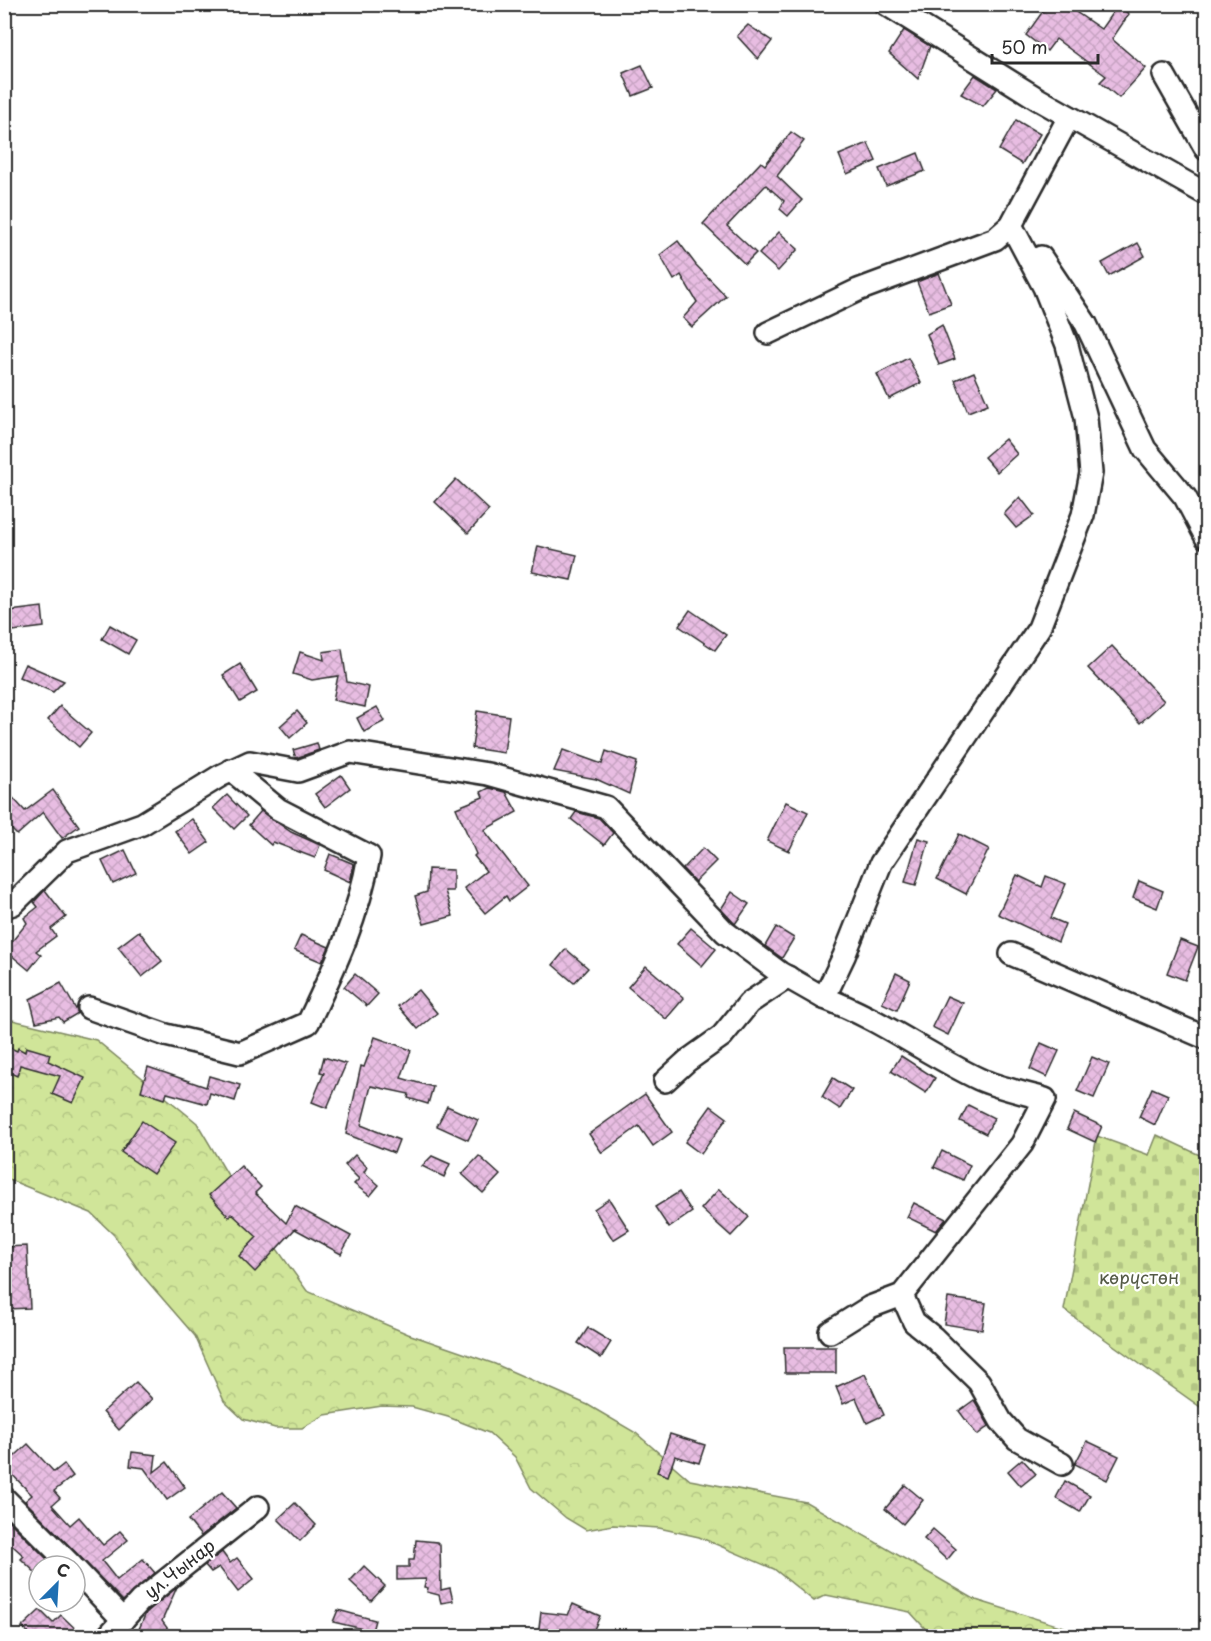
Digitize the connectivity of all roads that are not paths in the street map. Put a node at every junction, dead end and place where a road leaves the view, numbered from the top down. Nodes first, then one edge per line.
1 (886, 4) edge
2 (1164, 75) dead end
3 (1069, 117) junction
4 (1206, 149) edge
5 (1206, 194) edge
6 (1013, 221) junction
7 (768, 333) dead end
8 (1206, 537) edge
9 (231, 770) junction
10 (4, 907) edge
11 (1011, 954) dead end
12 (788, 977) junction
13 (824, 998) junction
14 (89, 1008) dead end
15 (1206, 1038) edge
16 (665, 1081) dead end
17 (903, 1296) junction
18 (830, 1332) dead end
19 (1062, 1464) dead end
20 (4, 1498) edge
21 (258, 1507) dead end
22 (60, 1554) edge
23 (87, 1582) edge
24 (123, 1620) junction
25 (108, 1636) edge

1 - 3 street
2 - 4 street
3 - 5 street
3 - 6 street
6 - 7 street
6 - 8 street
6 - 13 street
9 - 10 street
9 - 12 street
9 - 14 street
11 - 15 street
12 - 13 street
12 - 16 street
13 - 17 street
17 - 18 street
17 - 19 street
20 - 22 street
21 - 24 street, ул.Чынар
23 - 24 street
24 - 25 street, ул.Чынар

